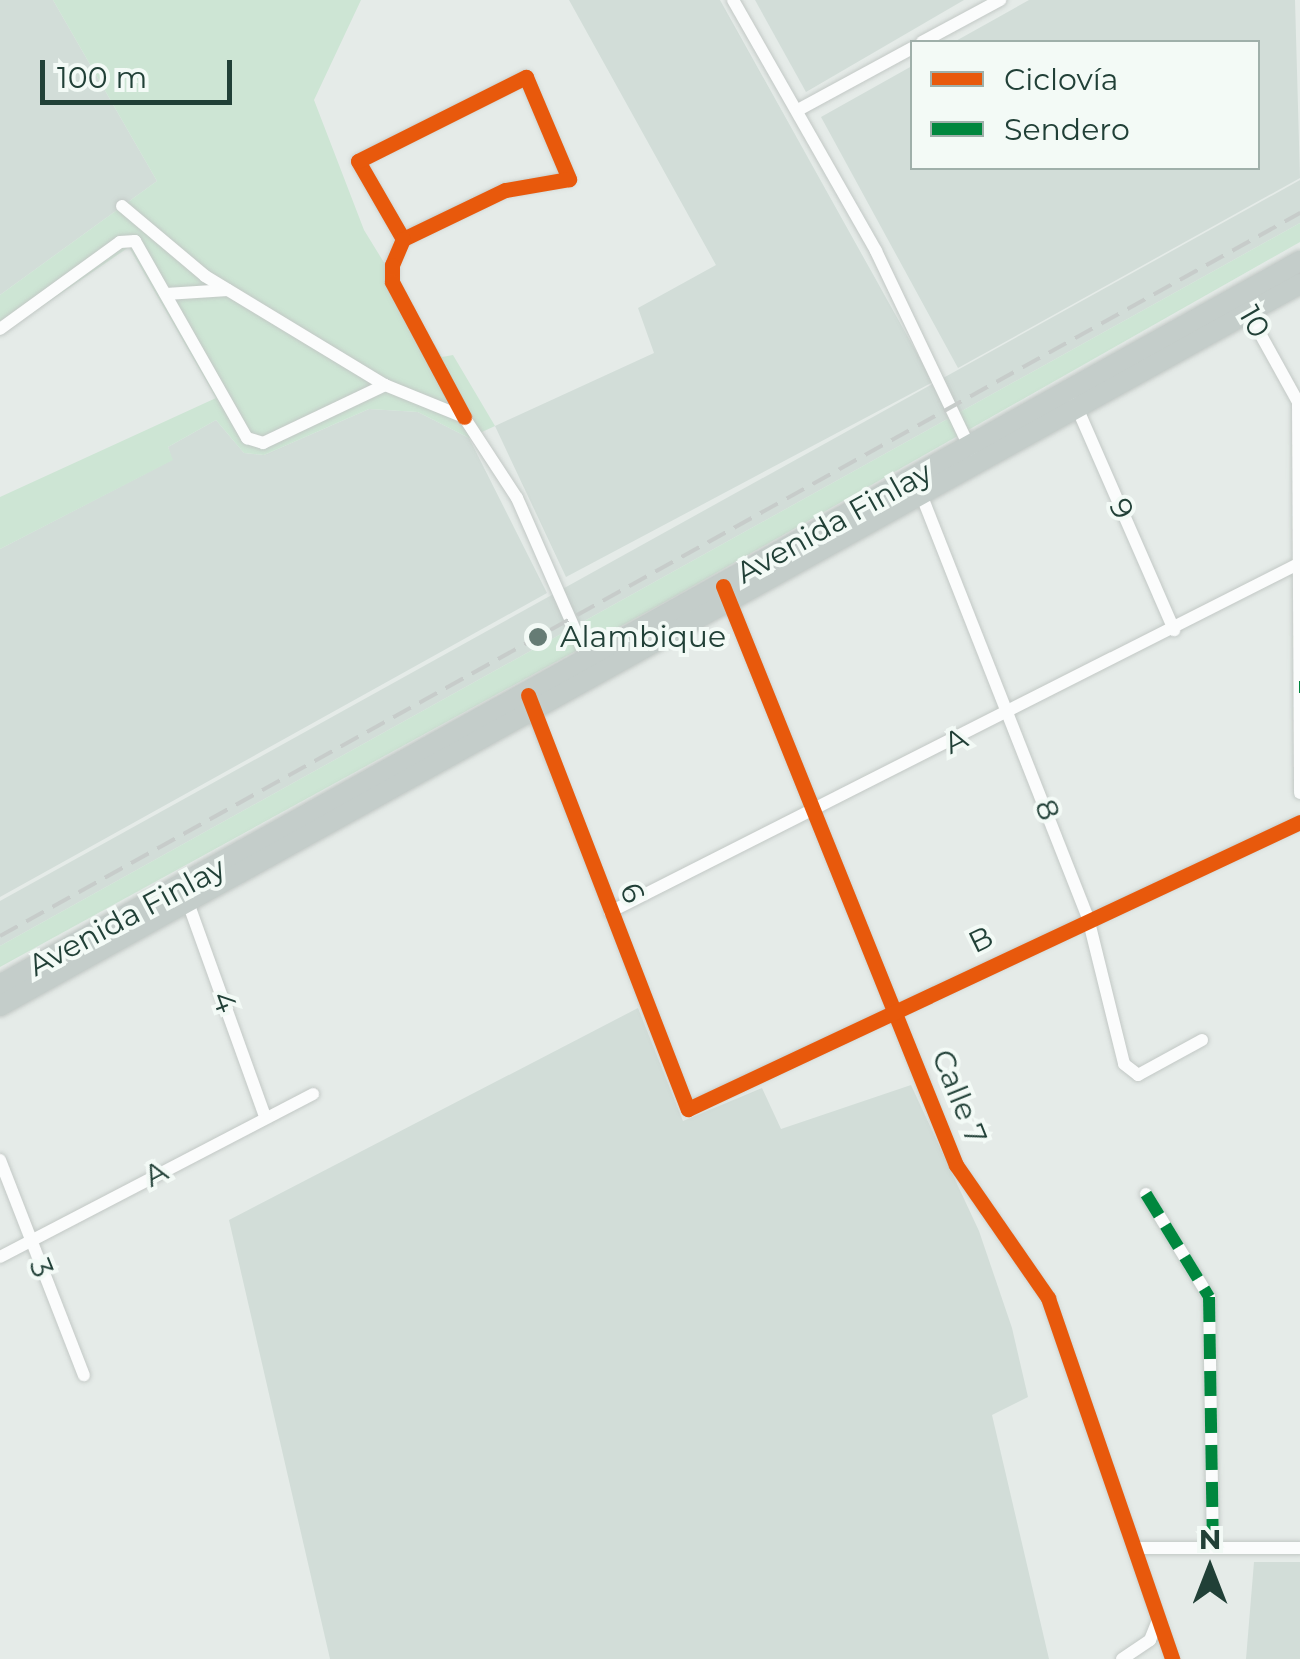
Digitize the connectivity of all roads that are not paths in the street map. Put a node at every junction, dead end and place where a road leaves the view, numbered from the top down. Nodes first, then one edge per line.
1 (734, 0) edge
2 (1000, 0) edge
3 (926, 40) edge
4 (910, 49) edge
5 (798, 110) junction
6 (122, 206) dead end
7 (403, 239) junction
8 (1300, 260) edge
9 (1300, 284) edge
10 (228, 290) junction
11 (166, 294) junction
12 (1244, 304) junction
13 (0, 329) edge
14 (385, 384) junction
15 (1073, 399) junction
16 (1299, 401) edge
17 (464, 416) junction
18 (974, 456) junction
19 (918, 488) junction
20 (1298, 564) edge
21 (727, 595) junction
22 (1174, 630) junction
23 (593, 670) junction
24 (1300, 687) edge
25 (531, 704) junction
26 (1010, 714) junction
27 (1300, 793) edge
28 (814, 811) junction
29 (1300, 822) edge
30 (186, 896) junction
31 (610, 912) junction
32 (1088, 918) junction
33 (0, 986) edge
34 (0, 1006) edge
35 (895, 1012) junction
36 (1202, 1040) dead end
37 (313, 1094) dead end
38 (688, 1109) joint
39 (265, 1116) junction
40 (0, 1160) edge
41 (1146, 1194) dead end
42 (30, 1241) junction
43 (0, 1257) edge
44 (84, 1375) dead end
45 (1134, 1548) junction
46 (1213, 1548) junction
47 (1300, 1548) edge
48 (1158, 1620) junction
49 (1122, 1659) edge
50 (1172, 1659) edge

1 - 5 street
2 - 3 street
4 - 5 street
5 - 18 street
6 - 10 street
7 - 7 street
7 - 17 street
8 - 12 highway, Avenida Finlay
9 - 12 highway, Avenida Finlay
10 - 11 street
10 - 14 street
11 - 13 street
11 - 14 street
12 - 15 highway, Avenida Finlay
12 - 16 street, 10
14 - 17 street
15 - 18 highway, Avenida Finlay
15 - 22 street, 9
16 - 20 street
17 - 23 street
18 - 19 highway, Avenida Finlay
19 - 21 highway, Avenida Finlay
19 - 26 street, 8
20 - 22 street, A
20 - 24 street
21 - 23 highway, Avenida Finlay
21 - 28 street, Calle 7
22 - 26 street, A
23 - 25 highway, Avenida Finlay
24 - 27 street
25 - 30 highway, Avenida Finlay
25 - 31 street, 6
26 - 28 street, A
26 - 32 street, 8
28 - 31 street, A
28 - 35 street, Calle 7
29 - 32 street, B
30 - 33 highway, Avenida Finlay
30 - 34 highway, Avenida Finlay
30 - 39 street, 4
31 - 38 street, 6
32 - 35 street, B
32 - 36 street, 8
35 - 38 street, B
35 - 45 street, Calle 7
37 - 39 street, A
39 - 42 street, A
40 - 42 street, 3
41 - 46 street
42 - 43 street, A
42 - 44 street, 3
45 - 46 street
45 - 48 street, Calle 7
46 - 47 street
48 - 49 street
48 - 50 street, Calle 7

